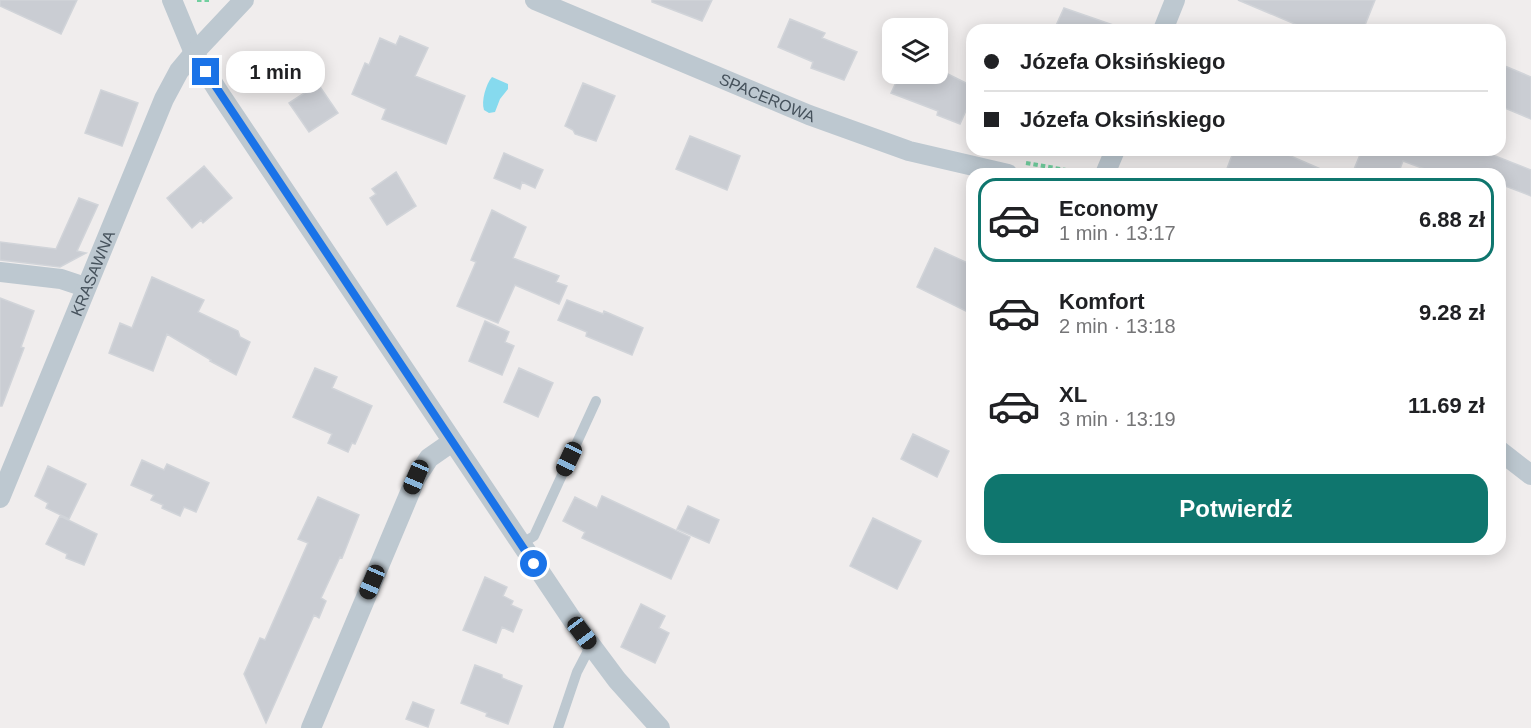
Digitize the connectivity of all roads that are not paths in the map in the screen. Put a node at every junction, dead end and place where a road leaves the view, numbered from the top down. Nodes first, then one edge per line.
1 (172, 0) edge
2 (244, 0) edge
3 (535, 0) edge
4 (1175, 0) edge
5 (1165, 24) edge
6 (194, 52) junction
7 (982, 168) edge
8 (0, 272) edge
9 (85, 287) junction
10 (596, 401) dead end
11 (452, 442) junction
12 (1506, 456) edge
13 (1531, 475) edge
14 (0, 498) edge
15 (520, 544) junction
16 (591, 645) junction
17 (311, 728) edge
18 (558, 728) edge
19 (660, 728) edge

1 - 6 street
2 - 6 street
3 - 7 street, SPACEROWA
4 - 5 street
6 - 9 street, KRASAWNA
6 - 11 street
8 - 9 street
9 - 14 street, KRASAWNA
10 - 15 lane
11 - 15 street
11 - 17 street
12 - 13 street
15 - 16 street
16 - 18 lane
16 - 19 street

